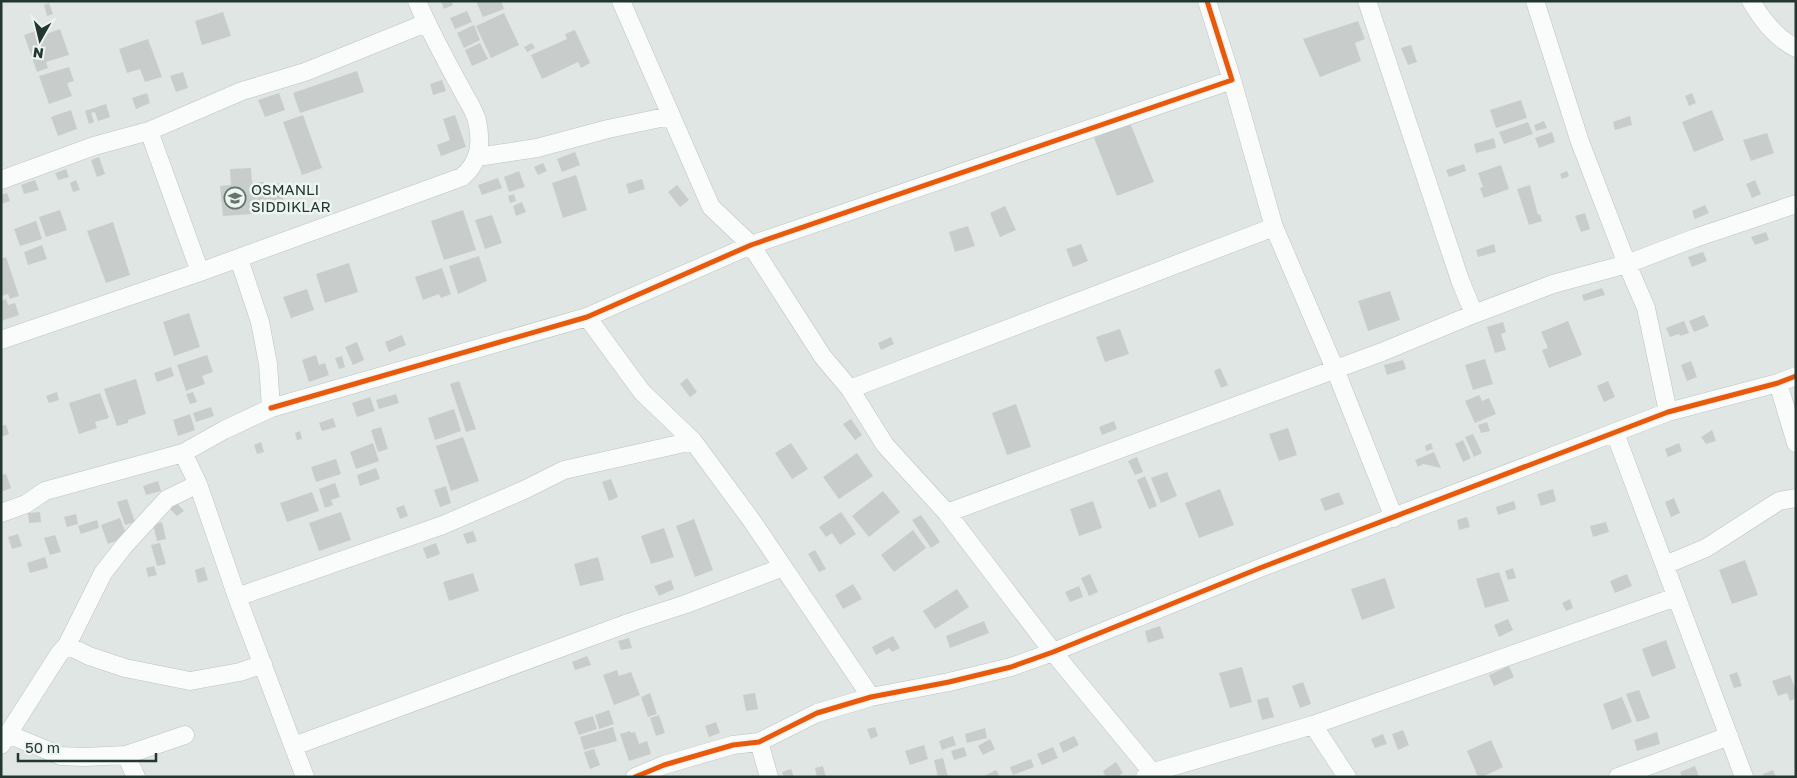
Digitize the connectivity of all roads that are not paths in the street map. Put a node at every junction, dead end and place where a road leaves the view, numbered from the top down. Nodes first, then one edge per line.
1 (416, 1) edge
2 (621, 1) edge
3 (1207, 1) edge
4 (1368, 1) edge
5 (1535, 1) edge
6 (1751, 1) edge
7 (426, 23) junction
8 (1796, 48) edge
9 (1232, 80) junction
10 (670, 116) junction
11 (149, 131) junction
12 (477, 158) junction
13 (1, 180) edge
14 (1796, 204) edge
15 (1274, 227) junction
16 (751, 245) junction
17 (239, 258) junction
18 (1627, 264) junction
19 (200, 272) junction
20 (1474, 314) junction
21 (587, 317) junction
22 (1, 340) edge
23 (1335, 369) junction
24 (1796, 376) edge
25 (1778, 383) junction
26 (850, 389) junction
27 (271, 408) junction
28 (1668, 412) junction
29 (1615, 433) junction
30 (693, 441) junction
31 (1796, 443) edge
32 (183, 453) junction
33 (198, 484) junction
34 (1796, 498) edge
35 (1, 513) edge
36 (947, 513) junction
37 (1394, 518) junction
38 (1665, 565) junction
39 (783, 567) junction
40 (236, 597) junction
41 (1676, 597) junction
42 (67, 645) junction
43 (1053, 652) junction
44 (262, 664) junction
45 (871, 697) junction
46 (1312, 725) junction
47 (185, 735) dead end
48 (1729, 736) junction
49 (5, 739) edge
50 (759, 742) junction
51 (294, 746) junction
52 (126, 755) junction
53 (1152, 775) edge
54 (136, 777) edge
55 (305, 777) edge
56 (635, 777) edge
57 (769, 777) edge
58 (1347, 777) edge
59 (1618, 777) edge
60 (1744, 777) edge

1 - 7 street
2 - 10 street
3 - 9 street
4 - 20 street
5 - 18 street
6 - 8 street
7 - 11 street
7 - 12 street
9 - 15 street
9 - 16 street
10 - 12 street
10 - 16 street
11 - 13 street
11 - 19 street
12 - 17 street
14 - 18 street
15 - 23 street
15 - 26 street
16 - 21 street
16 - 26 street
17 - 19 street
17 - 27 street
18 - 20 street
18 - 28 street
19 - 22 street
20 - 23 street
21 - 27 street
21 - 30 street
23 - 36 street
23 - 37 street
24 - 25 street
25 - 28 street
25 - 31 street
26 - 36 street
27 - 32 street
28 - 29 street
29 - 37 street
29 - 38 street
30 - 39 street
30 - 40 street
32 - 33 street
32 - 35 street
33 - 40 street
33 - 42 street
34 - 38 street
36 - 43 street
37 - 43 street
38 - 41 street
39 - 45 street
39 - 51 street
40 - 44 street
41 - 46 street
41 - 48 street
42 - 44 street
42 - 49 street
43 - 45 street
43 - 53 street
44 - 51 street
45 - 50 street
46 - 53 street
46 - 58 street
47 - 52 street
48 - 59 street
48 - 60 street
49 - 52 street
50 - 56 street
50 - 57 street
51 - 55 street
52 - 54 street

